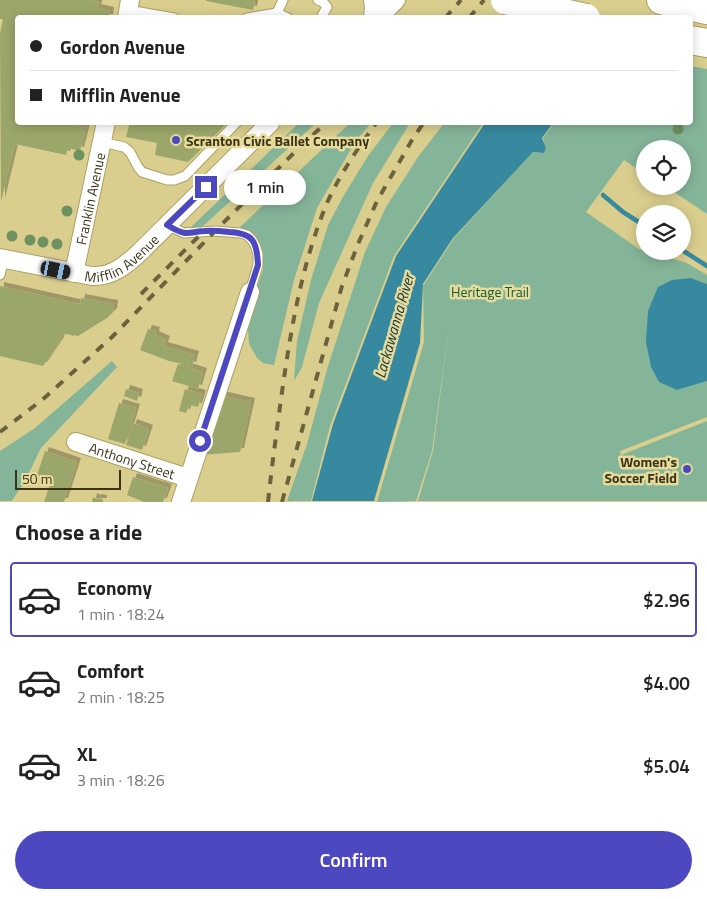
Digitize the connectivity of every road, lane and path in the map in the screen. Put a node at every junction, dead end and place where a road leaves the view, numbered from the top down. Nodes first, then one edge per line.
1 (283, 0) edge
2 (318, 0) edge
3 (378, 0) edge
4 (396, 0) edge
5 (505, 0) edge
6 (661, 0) edge
7 (128, 9) edge
8 (707, 10) edge
9 (276, 14) junction
10 (159, 15) edge
11 (269, 15) edge
12 (279, 15) edge
13 (323, 15) edge
14 (378, 15) edge
15 (381, 15) edge
16 (572, 15) edge
17 (105, 125) edge
18 (234, 125) edge
19 (269, 125) edge
20 (102, 142) junction
21 (167, 225) junction
22 (1, 264) edge
23 (74, 273) junction
24 (250, 292) joint
25 (76, 442) dead end
26 (188, 478) junction
27 (181, 502) edge

1 - 9 lane
2 - 13 lane
3 - 14 highway
4 - 15 street
5 - 16 highway, bridge
6 - 8 highway
7 - 10 lane
9 - 11 lane
9 - 12 lane
17 - 20 street, Franklin Avenue
18 - 20 lane
19 - 21 street, Mifflin Avenue
20 - 23 street, Franklin Avenue
21 - 23 street, Mifflin Avenue
21 - 24 lane
22 - 23 street, Mifflin Avenue
24 - 26 street
25 - 26 street, Anthony Street
26 - 27 street

